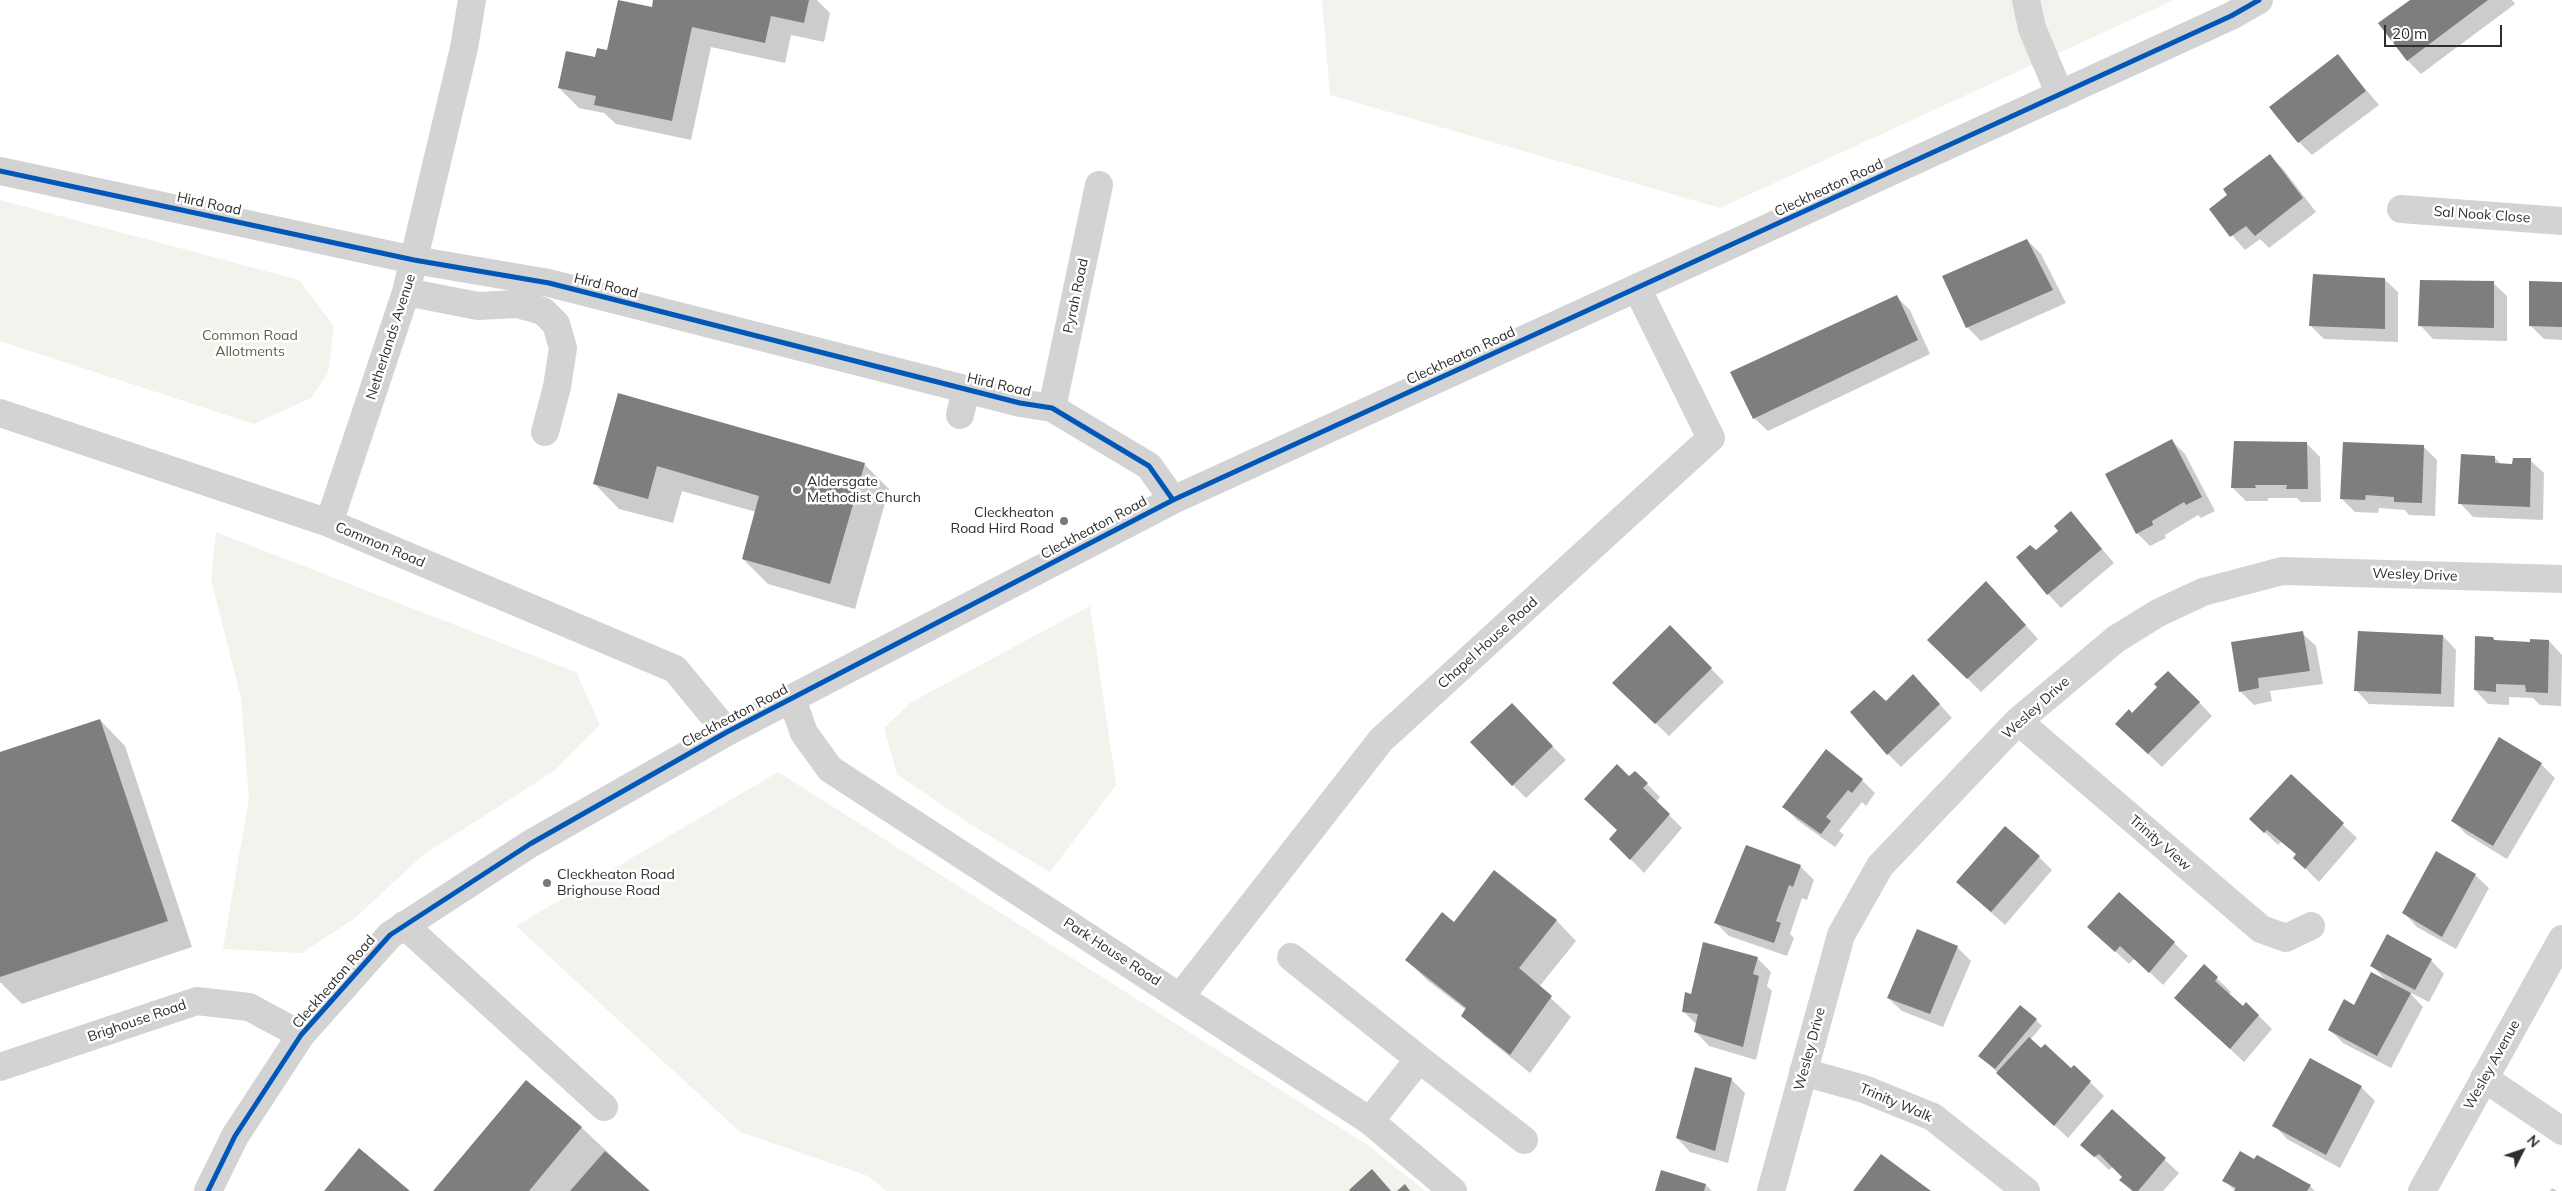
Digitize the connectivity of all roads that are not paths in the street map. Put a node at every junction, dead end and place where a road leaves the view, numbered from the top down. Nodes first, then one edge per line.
1 (472, 0) edge
2 (2026, 0) edge
3 (2259, 0) edge
4 (2060, 95) junction
5 (0, 171) edge
6 (1099, 185) dead end
7 (2401, 209) dead end
8 (2562, 221) edge
9 (414, 260) junction
10 (1637, 288) junction
11 (406, 292) junction
12 (1052, 408) junction
13 (0, 412) edge
14 (545, 432) dead end
15 (1173, 500) junction
16 (329, 524) junction
17 (2562, 579) edge
18 (792, 698) junction
19 (2018, 721) junction
20 (727, 732) junction
21 (404, 925) junction
22 (2311, 926) dead end
23 (2562, 939) edge
24 (1291, 957) dead end
25 (1180, 997) junction
26 (301, 1035) junction
27 (1419, 1059) junction
28 (0, 1067) edge
29 (1804, 1072) junction
30 (2484, 1078) junction
31 (604, 1108) dead end
32 (1370, 1121) junction
33 (2562, 1131) edge
34 (1524, 1140) dead end
35 (208, 1191) edge
36 (1453, 1191) edge
37 (1771, 1191) edge
38 (2026, 1191) edge
39 (2422, 1191) edge

1 - 9 street, Netherlands Avenue
2 - 4 street
3 - 4 street, Cleckheaton Road
4 - 10 street, Cleckheaton Road
5 - 9 street, Hird Road
6 - 12 street, Pyrah Road
7 - 8 street, Sal Nook Close
9 - 11 street, Netherlands Avenue
9 - 12 street, Hird Road
10 - 15 street, Cleckheaton Road
10 - 25 street, Chapel House Road
11 - 14 street
11 - 16 street, Netherlands Avenue
12 - 15 street, Hird Road
13 - 16 street, Common Road
15 - 18 street, Cleckheaton Road
16 - 20 street, Common Road
17 - 19 street, Wesley Drive
18 - 20 street, Cleckheaton Road
18 - 25 street, Park House Road
19 - 22 street, Trinity View
19 - 29 street, Wesley Drive
20 - 21 street, Cleckheaton Road
21 - 26 street, Cleckheaton Road
21 - 31 street
23 - 30 street, Wesley Avenue
24 - 27 street
25 - 32 street, Park House Road
26 - 28 street, Brighouse Road
26 - 35 street, Cleckheaton Road
27 - 32 street
27 - 34 street
29 - 37 street, Wesley Drive
29 - 38 street, Trinity Walk
30 - 33 street
30 - 39 street, Wesley Avenue
32 - 36 street, Park House Road

